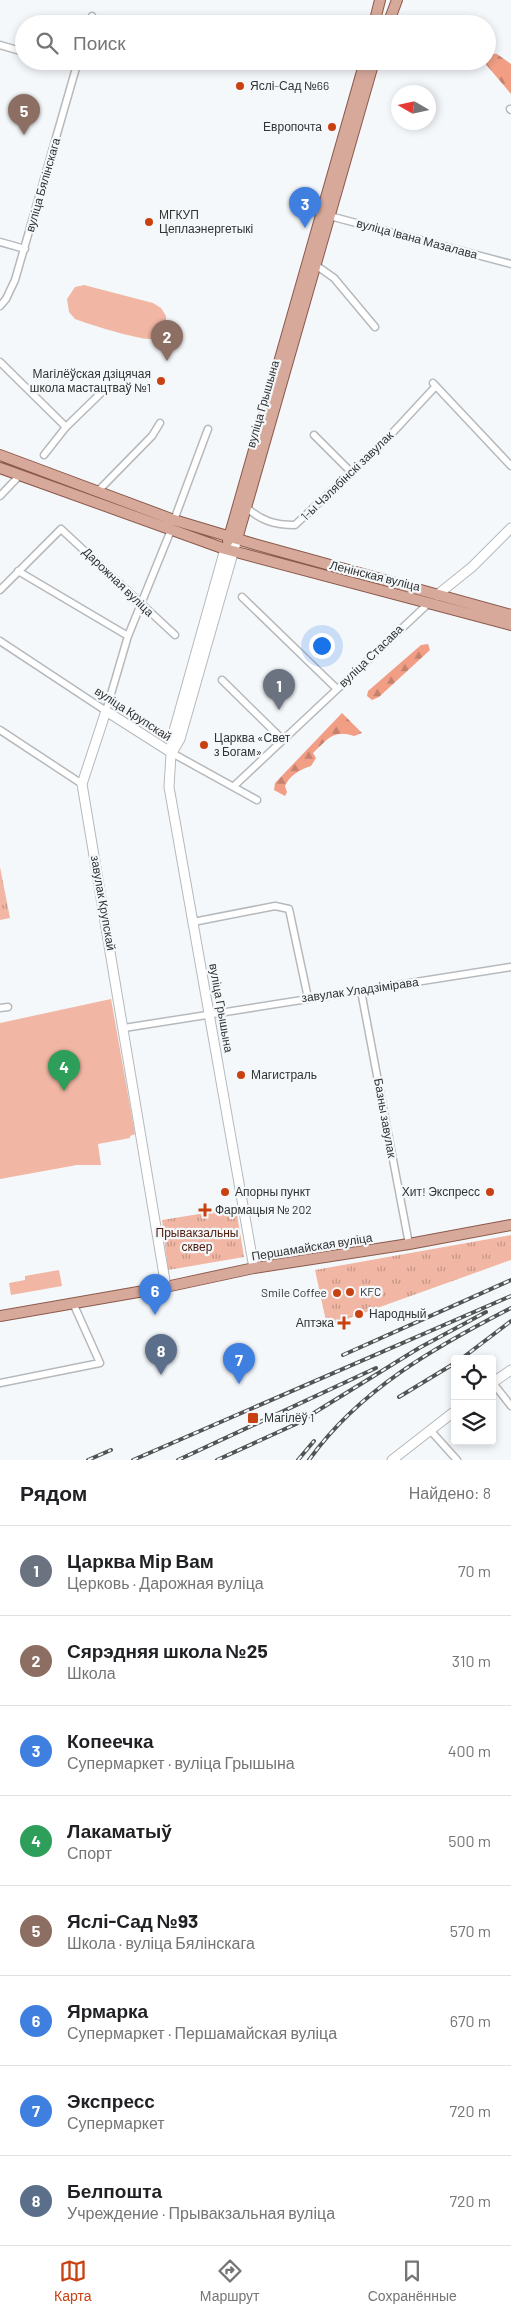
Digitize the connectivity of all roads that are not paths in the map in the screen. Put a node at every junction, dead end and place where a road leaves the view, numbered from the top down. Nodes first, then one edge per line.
1 (380, 0) edge
2 (397, 0) edge
3 (376, 15) edge
4 (391, 15) edge
5 (0, 45) edge
6 (15, 49) edge
7 (75, 70) edge
8 (363, 70) edge
9 (371, 70) edge
10 (327, 215) junction
11 (0, 242) edge
12 (24, 249) junction
13 (511, 264) edge
14 (317, 266) junction
15 (0, 306) edge
16 (376, 327) dead end
17 (0, 362) edge
18 (104, 390) dead end
19 (160, 423) dead end
20 (66, 427) junction
21 (208, 429) dead end
22 (314, 435) dead end
23 (0, 455) edge
24 (44, 455) dead end
25 (511, 466) edge
26 (0, 468) edge
27 (351, 472) junction
28 (20, 475) junction
29 (98, 491) junction
30 (0, 496) edge
31 (246, 507) junction
32 (174, 520) junction
33 (511, 528) edge
34 (171, 530) junction
35 (233, 538) junction
36 (229, 551) junction
37 (18, 572) junction
38 (0, 589) edge
39 (242, 597) dead end
40 (433, 599) junction
41 (141, 605) junction
42 (511, 615) edge
43 (511, 625) edge
44 (175, 635) dead end
45 (128, 636) junction
46 (0, 641) edge
47 (222, 680) dead end
48 (336, 689) junction
49 (106, 711) junction
50 (0, 730) edge
51 (283, 740) junction
52 (172, 753) junction
53 (82, 784) junction
54 (234, 786) junction
55 (257, 800) dead end
56 (193, 922) junction
57 (511, 967) edge
58 (361, 991) junction
59 (308, 998) junction
60 (8, 1007) dead end
61 (0, 1008) edge
62 (209, 1015) junction
63 (124, 1028) junction
64 (511, 1225) edge
65 (409, 1244) junction
66 (254, 1268) junction
67 (166, 1287) junction
68 (73, 1303) junction
69 (0, 1316) edge
70 (511, 1370) edge
71 (496, 1380) edge
72 (0, 1384) edge
73 (496, 1388) edge
74 (511, 1406) edge
75 (451, 1414) edge
76 (430, 1430) junction
77 (392, 1460) edge
78 (457, 1460) edge

1 - 3 main road
2 - 4 main road
5 - 6 street
7 - 12 street, вуліца Бялінскага
8 - 10 main road, вуліца Грышына
9 - 10 main road, вуліца Грышына
10 - 13 street, вуліца Iвана Мазалава
10 - 14 main road, вуліца Грышына
10 - 35 main road, вуліца Грышына
11 - 12 street
12 - 15 street, вуліца Бялінскага
14 - 16 street
14 - 31 main road, вуліца Грышына
17 - 20 street
18 - 20 street
19 - 29 street
20 - 24 street
21 - 32 street
22 - 27 street
23 - 29 main road
25 - 27 street, 1-ы Чэлябінскі завулак
26 - 28 main road
27 - 31 street, 1-ы Чэлябінскі завулак
28 - 30 street
28 - 34 main road
29 - 32 main road
31 - 35 main road, вуліца Грышына
32 - 35 main road
33 - 40 main road, вуліца Стасава
34 - 36 main road
34 - 41 street, завулак Крупскай
35 - 36 main road, вуліца Грышына
35 - 40 main road, Ленінская вуліца
36 - 40 main road, Ленінская вуліца
36 - 52 main road, вуліца Грышына
37 - 38 street
37 - 41 street, Дарожная вуліца
37 - 45 street
39 - 48 street
40 - 42 main road, Ленінская вуліца
40 - 43 main road, Ленінская вуліца
40 - 48 street, вуліца Стасава
41 - 44 street, Дарожная вуліца
41 - 45 street, завулак Крупскай
45 - 49 street, завулак Крупскай
46 - 49 street, вуліца Крупскай
47 - 51 street
48 - 51 street, вуліца Стасава
49 - 52 main road, вуліца Крупскай
49 - 53 main road, завулак Крупскай
50 - 53 street
51 - 54 street, вуліца Стасава
52 - 54 street, вуліца Крупскай
52 - 56 main road, вуліца Грышына
53 - 63 main road, завулак Крупскай
54 - 55 street, вуліца Крупскай
56 - 59 street
56 - 62 main road, вуліца Грышына
57 - 58 street, завулак Уладзімірава
58 - 59 street, завулак Уладзімірава
58 - 65 street, Базны завулак
59 - 62 street, завулак Уладзімірава
60 - 61 street
62 - 63 street, завулак Уладзімірава
62 - 66 main road, вуліца Грышына
63 - 67 main road, завулак Крупскай
64 - 65 main road, Першамайская вуліца
65 - 66 main road, Першамайская вуліца
66 - 67 main road, Першамайская вуліца
67 - 68 main road, Першамайская вуліца
68 - 69 main road, Першамайская вуліца
68 - 72 street
70 - 71 main road
73 - 74 street
75 - 76 main road
76 - 77 main road
76 - 78 street

